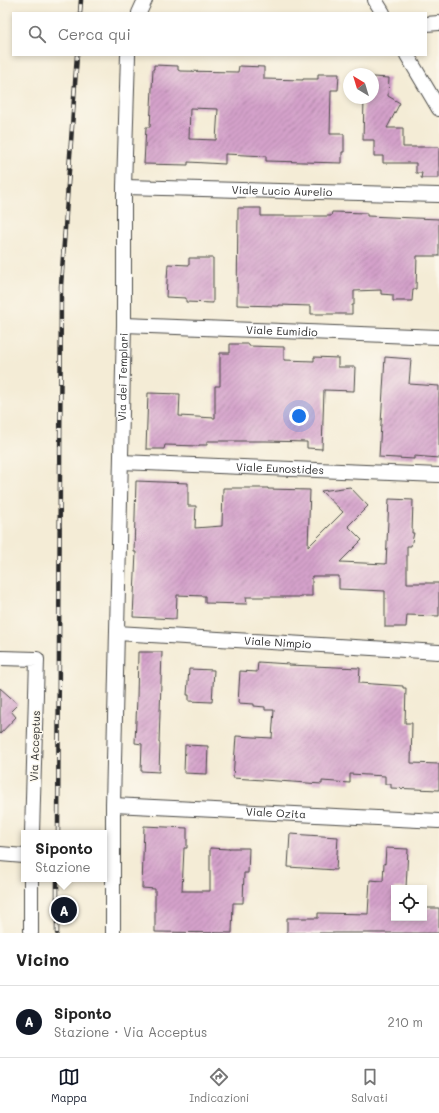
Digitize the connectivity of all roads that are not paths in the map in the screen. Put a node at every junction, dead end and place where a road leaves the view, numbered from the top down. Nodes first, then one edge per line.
1 (145, 0) edge
2 (375, 0) edge
3 (139, 12) edge
4 (382, 12) edge
5 (439, 23) edge
6 (427, 24) edge
7 (128, 56) edge
8 (408, 56) edge
9 (439, 109) edge
10 (124, 187) junction
11 (439, 195) edge
12 (124, 325) junction
13 (439, 337) edge
14 (121, 462) junction
15 (439, 475) edge
16 (117, 633) junction
17 (439, 652) edge
18 (0, 658) edge
19 (113, 805) junction
20 (439, 821) edge
21 (32, 830) edge
22 (0, 854) edge
23 (21, 856) edge
24 (31, 882) edge
25 (31, 933) edge
26 (113, 933) edge

1 - 3 street
2 - 4 street
5 - 6 street
7 - 10 street, Via dei Templari
8 - 9 street
10 - 11 street, Viale Lucio Aurelio
10 - 12 street, Via dei Templari
12 - 13 street, Viale Eumidio
12 - 14 street, Via dei Templari
14 - 15 street, Viale Eunostides
14 - 16 street, Via dei Templari
16 - 17 street, Viale Nimpio
16 - 19 street, Via dei Templari
18 - 21 street, Via Acceptus
19 - 20 street, Viale Ozita
19 - 26 street, Via dei Templari
22 - 23 street
24 - 25 street

